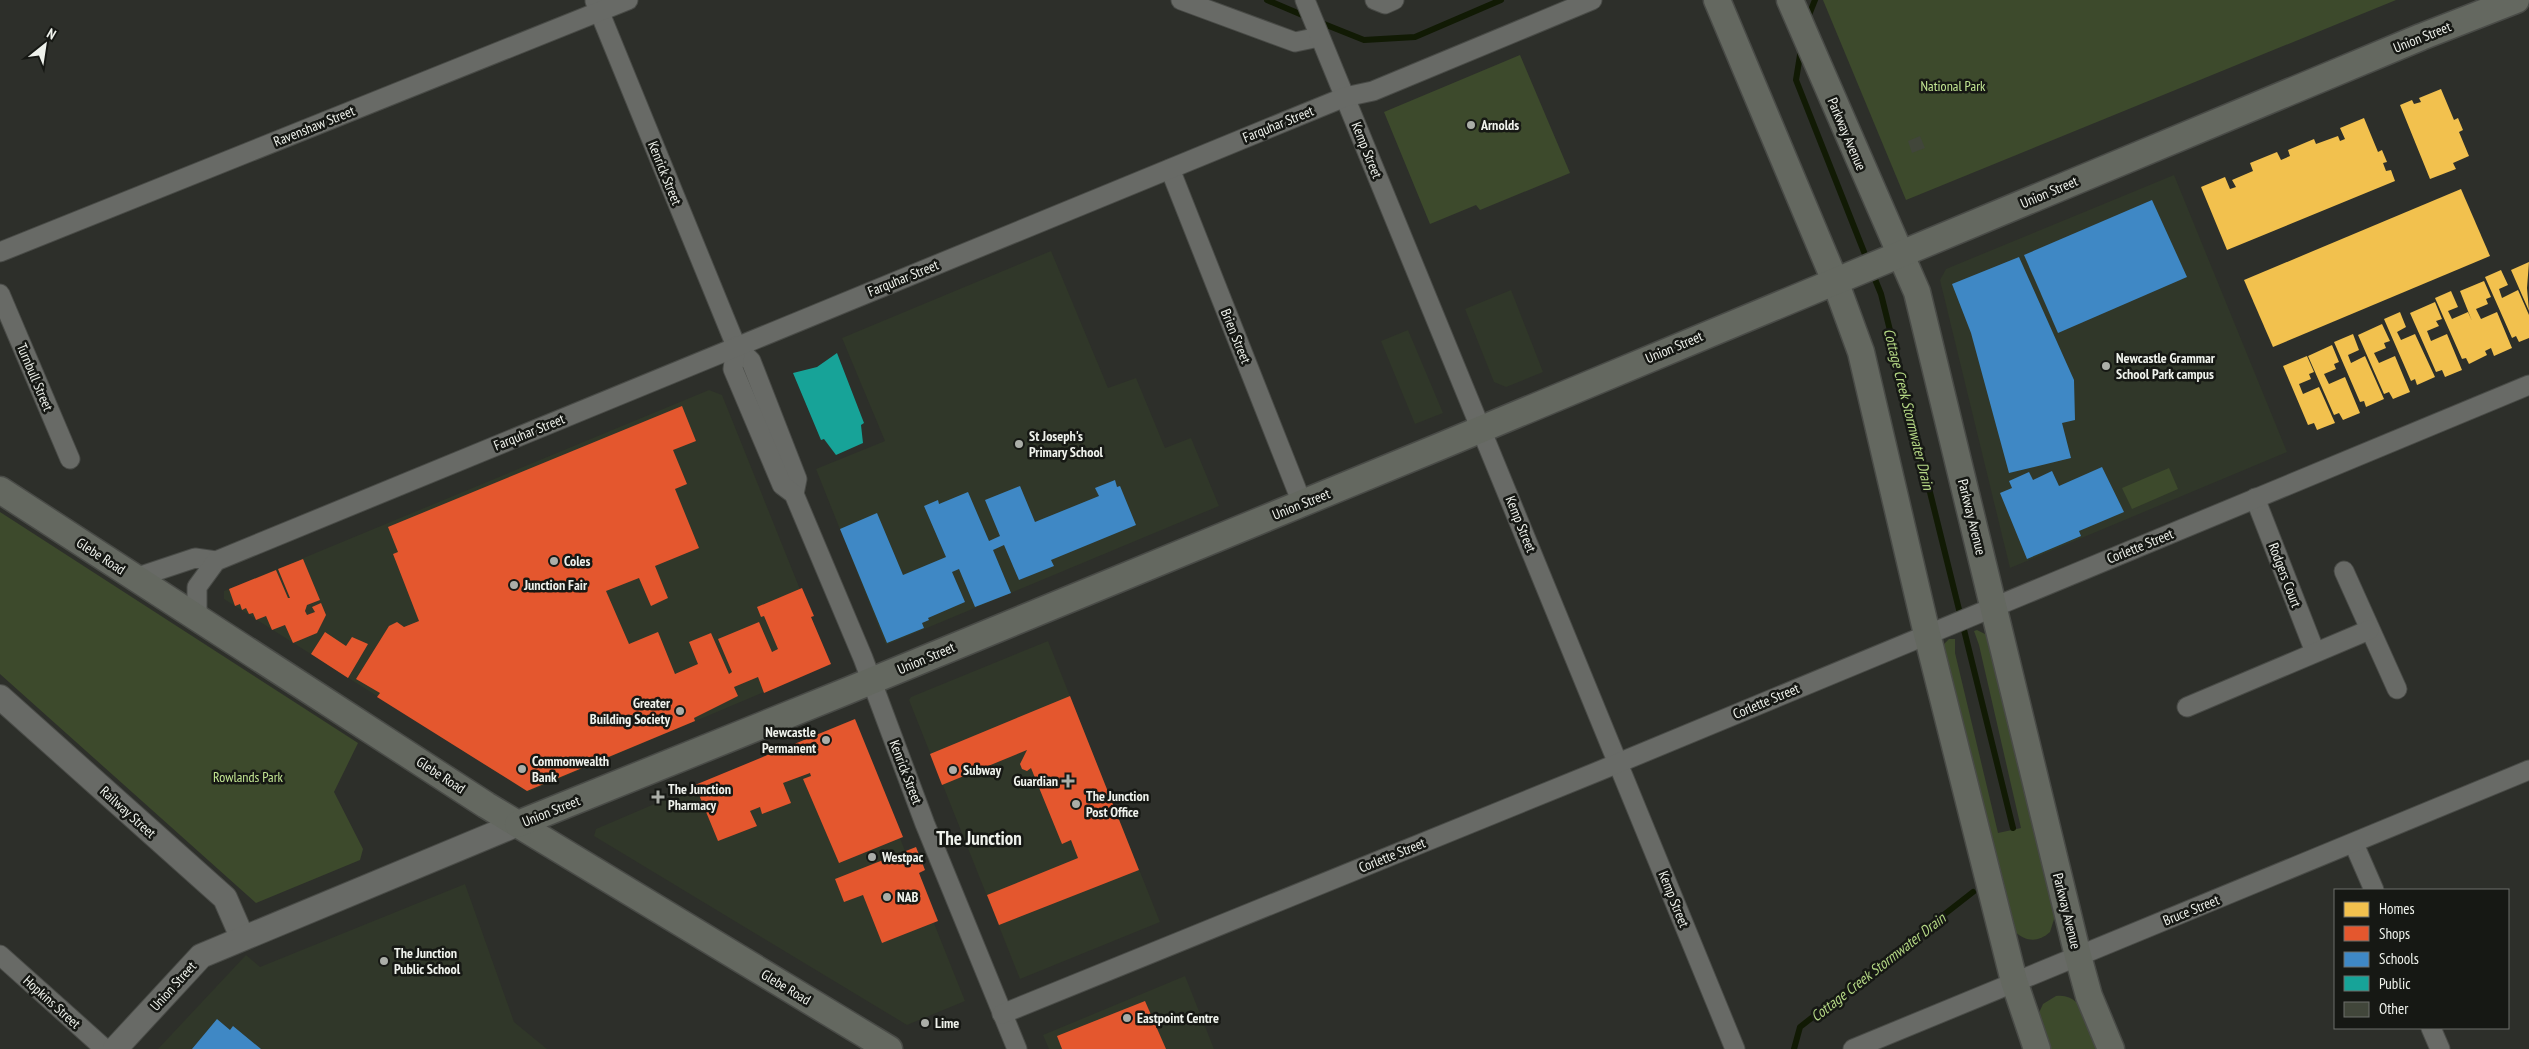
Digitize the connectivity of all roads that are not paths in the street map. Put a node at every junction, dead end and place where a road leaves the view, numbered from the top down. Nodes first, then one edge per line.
1 (628, 0) edge
2 (1181, 0) edge
3 (1306, 0) edge
4 (1375, 0) edge
5 (1394, 0) edge
6 (1592, 0) edge
7 (1717, 0) edge
8 (2516, 0) edge
9 (1791, 3) edge
10 (597, 6) edge
11 (1317, 31) junction
12 (1346, 97) junction
13 (1170, 169) junction
14 (0, 252) edge
15 (1892, 257) junction
16 (1844, 277) junction
17 (0, 294) edge
18 (736, 346) junction
19 (2529, 385) edge
20 (1482, 428) junction
21 (70, 459) dead end
22 (0, 490) edge
23 (2255, 498) junction
24 (1302, 503) junction
25 (216, 561) junction
26 (2344, 571) dead end
27 (135, 578) junction
28 (1993, 606) junction
29 (197, 619) junction
30 (2368, 630) junction
31 (1927, 634) junction
32 (2315, 652) junction
33 (871, 681) junction
34 (2397, 689) dead end
35 (0, 697) edge
36 (2187, 707) dead end
37 (1617, 763) junction
38 (2529, 770) edge
39 (518, 824) junction
40 (2354, 844) junction
41 (2374, 889) edge
42 (242, 937) junction
43 (0, 955) edge
44 (2078, 956) junction
45 (2014, 982) junction
46 (1002, 1014) junction
47 (2431, 1029) edge
48 (105, 1049) edge
49 (116, 1049) edge
50 (889, 1049) edge
51 (1017, 1049) edge
52 (1735, 1049) edge
53 (1853, 1049) edge
54 (2037, 1049) edge
55 (2111, 1049) edge
56 (2440, 1049) edge

1 - 10 street, Ravenshaw Street
2 - 11 street
3 - 11 street, Kemp Street
4 - 5 street
6 - 12 street, Farquhar Street
7 - 16 main road
8 - 15 main road, Union Street
9 - 15 main road, Parkway Avenue
10 - 14 street, Ravenshaw Street
10 - 18 street, Kenrick Street
11 - 12 street, Kemp Street
12 - 13 street, Farquhar Street
12 - 20 street, Kemp Street
13 - 18 street, Farquhar Street
13 - 24 street, Brien Street
15 - 16 main road, Union Street
15 - 28 main road, Parkway Avenue
16 - 20 main road, Union Street
16 - 31 main road
17 - 21 street, Turnbull Street
18 - 25 street, Farquhar Street
18 - 33 street, Kenrick Street
19 - 23 street, Corlette Street
20 - 24 main road, Union Street
20 - 37 street, Kemp Street
22 - 27 main road, Glebe Road
23 - 28 street, Corlette Street
23 - 32 street, Rodgers Court
24 - 33 main road, Union Street
25 - 27 street, Farquhar Street
25 - 29 street
26 - 30 street
27 - 29 main road, Glebe Road
28 - 31 street, Corlette Street
28 - 44 main road, Parkway Avenue
29 - 39 main road, Glebe Road
30 - 32 street
30 - 34 street
31 - 37 street, Corlette Street
31 - 45 main road
32 - 36 street
33 - 39 main road, Union Street
33 - 46 street, Kenrick Street
35 - 42 street, Railway Street
37 - 46 street, Corlette Street
37 - 52 street, Kemp Street
38 - 40 street, Bruce Street
39 - 42 street, Union Street
39 - 50 main road, Glebe Road
40 - 41 street
40 - 44 street, Bruce Street
42 - 49 street, Union Street
43 - 48 street, Hopkins Street
44 - 45 street, Bruce Street
44 - 55 main road, Parkway Avenue
45 - 53 street, Bruce Street
45 - 54 main road
46 - 51 street, Kenrick Street
47 - 56 street

